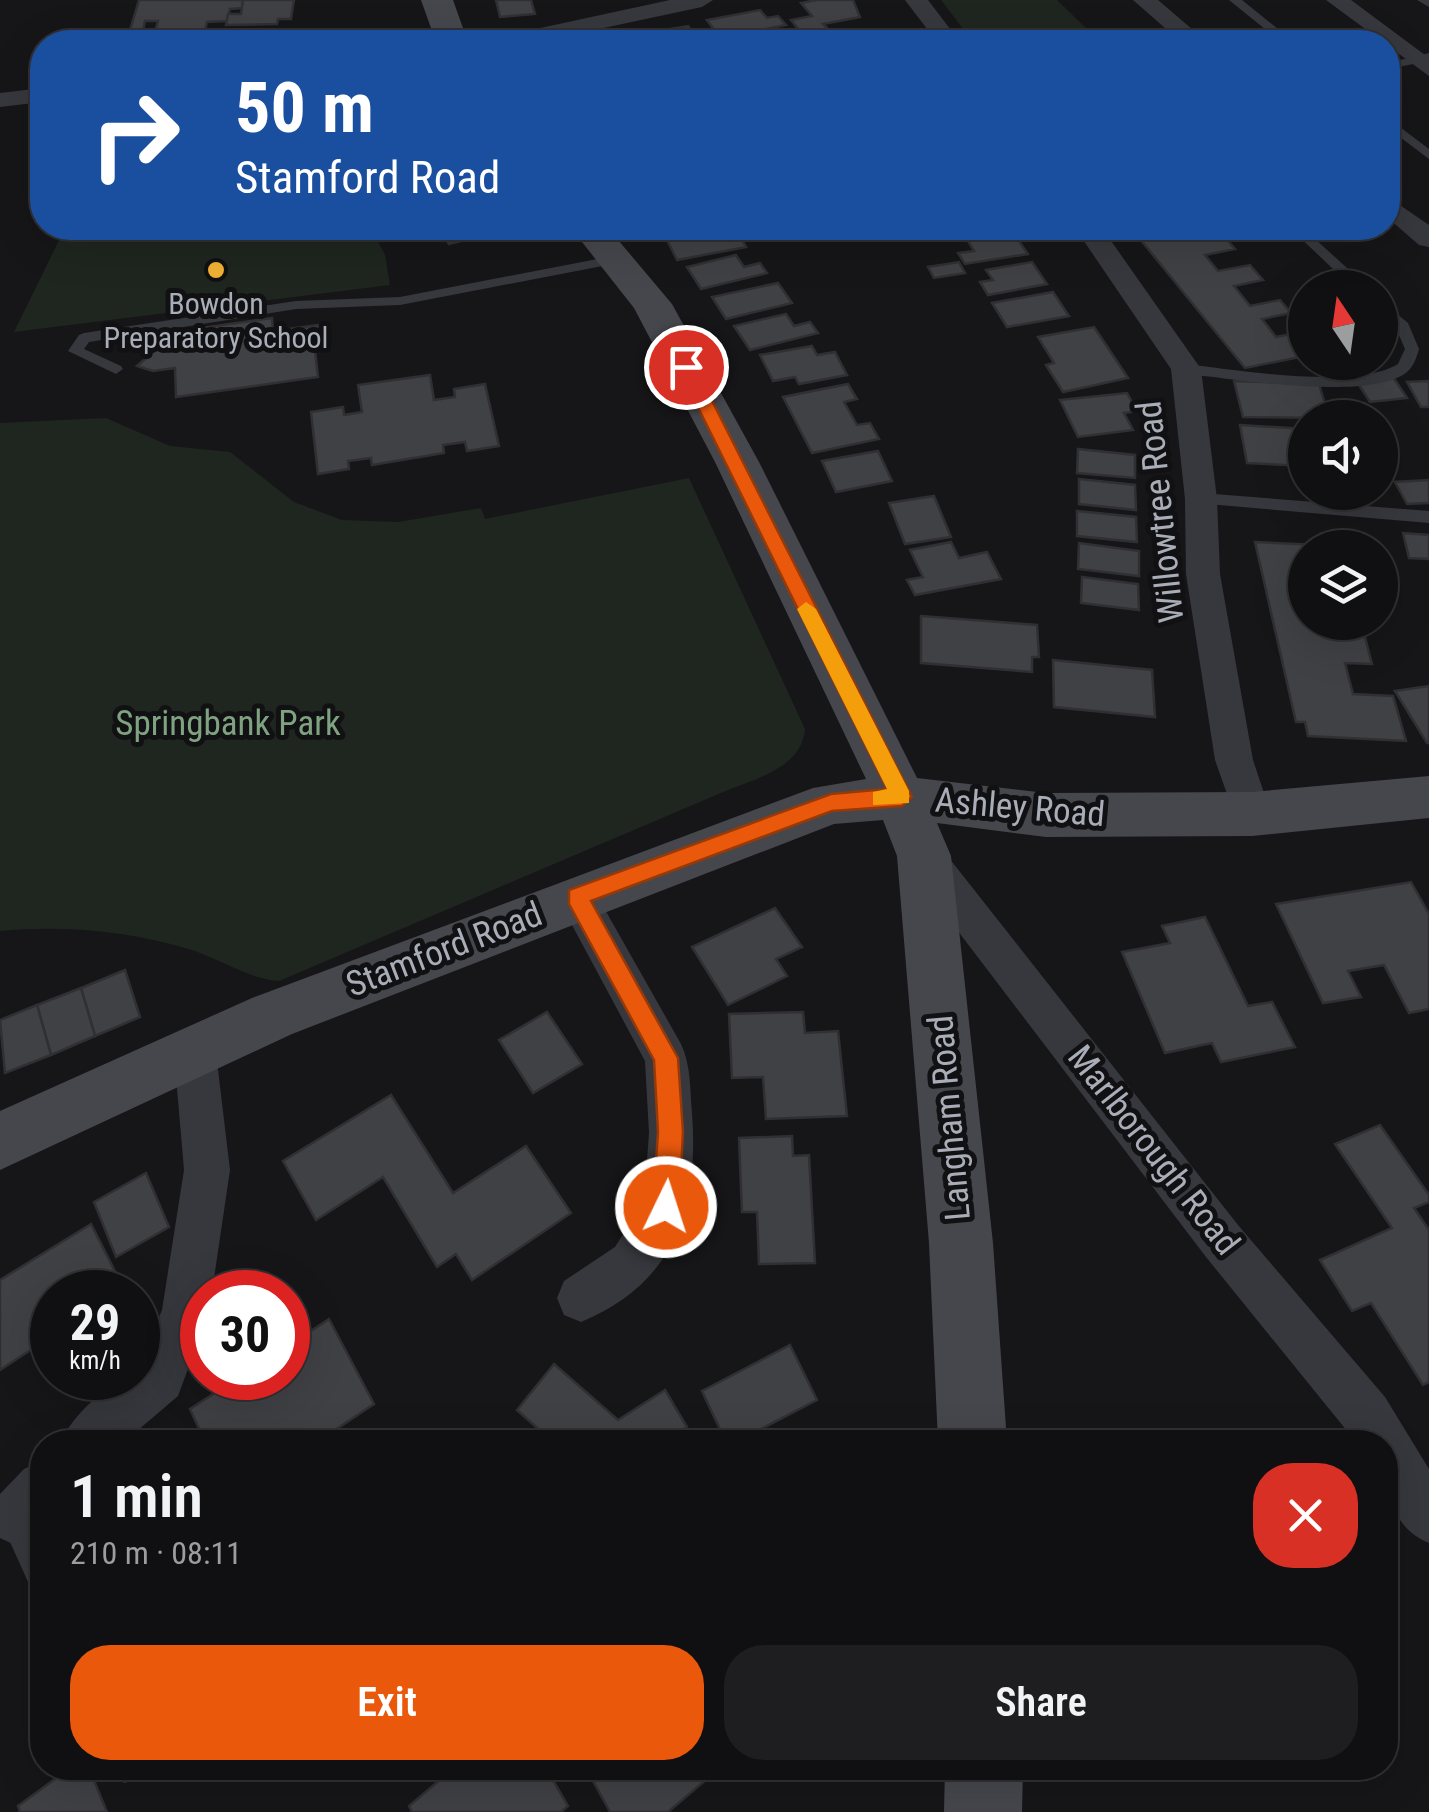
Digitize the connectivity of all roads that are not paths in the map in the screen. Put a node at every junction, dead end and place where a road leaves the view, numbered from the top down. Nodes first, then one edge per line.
1 (437, 0) edge
2 (702, 0) edge
3 (916, 0) edge
4 (1144, 0) edge
5 (1235, 0) edge
6 (1337, 0) edge
7 (447, 30) edge
8 (563, 30) edge
9 (940, 30) edge
10 (1180, 30) edge
11 (1273, 30) edge
12 (1380, 30) edge
13 (1400, 44) edge
14 (1425, 62) edge
15 (1400, 65) edge
16 (30, 96) edge
17 (0, 100) edge
18 (1400, 132) edge
19 (1429, 155) edge
20 (1400, 214) edge
21 (1429, 239) edge
22 (1096, 240) edge
23 (1309, 240) edge
24 (601, 244) edge
25 (1342, 270) edge
26 (1398, 321) edge
27 (116, 368) dead end
28 (1186, 368) junction
29 (1398, 371) edge
30 (1288, 377) edge
31 (1201, 499) junction
32 (1429, 517) edge
33 (902, 797) junction
34 (1426, 801) edge
35 (1252, 814) junction
36 (924, 856) junction
37 (577, 897) junction
38 (194, 1052) junction
39 (0, 1141) edge
40 (581, 1298) dead end
41 (100, 1430) edge
42 (972, 1430) edge
43 (1377, 1430) edge
44 (1398, 1465) edge
45 (18, 1509) edge
46 (1429, 1517) edge
47 (30, 1546) edge
48 (984, 1780) edge
49 (983, 1812) edge

1 - 7 main road
2 - 8 street
3 - 9 street
4 - 10 street
5 - 11 lane
6 - 12 street
13 - 14 street
14 - 15 lane
16 - 17 street
18 - 19 lane
20 - 21 street
22 - 28 street, Willowtree Road
23 - 25 lane
24 - 27 lane
24 - 33 main road, Ashley Road
26 - 29 lane
28 - 30 lane
28 - 31 street, Willowtree Road
31 - 32 lane
31 - 35 street, Willowtree Road
33 - 35 main road, Ashley Road
33 - 36 main road, Langham Road
33 - 37 main road, Stamford Road
34 - 35 main road, Ashley Road
36 - 42 main road, Langham Road
36 - 43 street, Marlborough Road
37 - 38 main road, Stamford Road
37 - 40 street
38 - 39 main road, Stamford Road
38 - 41 street
44 - 46 street, Marlborough Road
45 - 47 lane
48 - 49 main road

